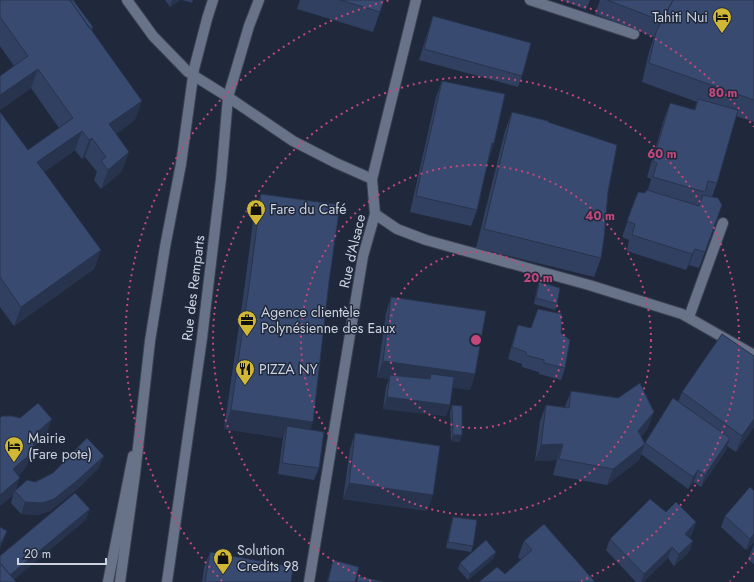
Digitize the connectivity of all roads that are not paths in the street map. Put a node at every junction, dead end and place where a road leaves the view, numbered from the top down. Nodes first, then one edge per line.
1 (127, 0) edge
2 (213, 0) edge
3 (259, 0) edge
4 (416, 0) edge
5 (530, 0) edge
6 (634, 34) dead end
7 (194, 75) junction
8 (228, 97) junction
9 (372, 179) junction
10 (375, 214) junction
11 (723, 223) edge
12 (688, 317) junction
13 (754, 355) edge
14 (142, 411) junction
15 (108, 582) edge
16 (120, 582) edge
17 (167, 582) edge
18 (309, 582) edge

1 - 7 street
2 - 7 street
3 - 8 street, Rue des Remparts
4 - 9 street, Rue d'Alsace
5 - 6 street
7 - 8 street
7 - 14 street
8 - 9 street
8 - 17 street, Rue des Remparts
9 - 10 street, Rue d'Alsace
10 - 12 street
10 - 18 street, Rue d'Alsace
11 - 12 street
12 - 13 street
14 - 15 street
14 - 16 street

